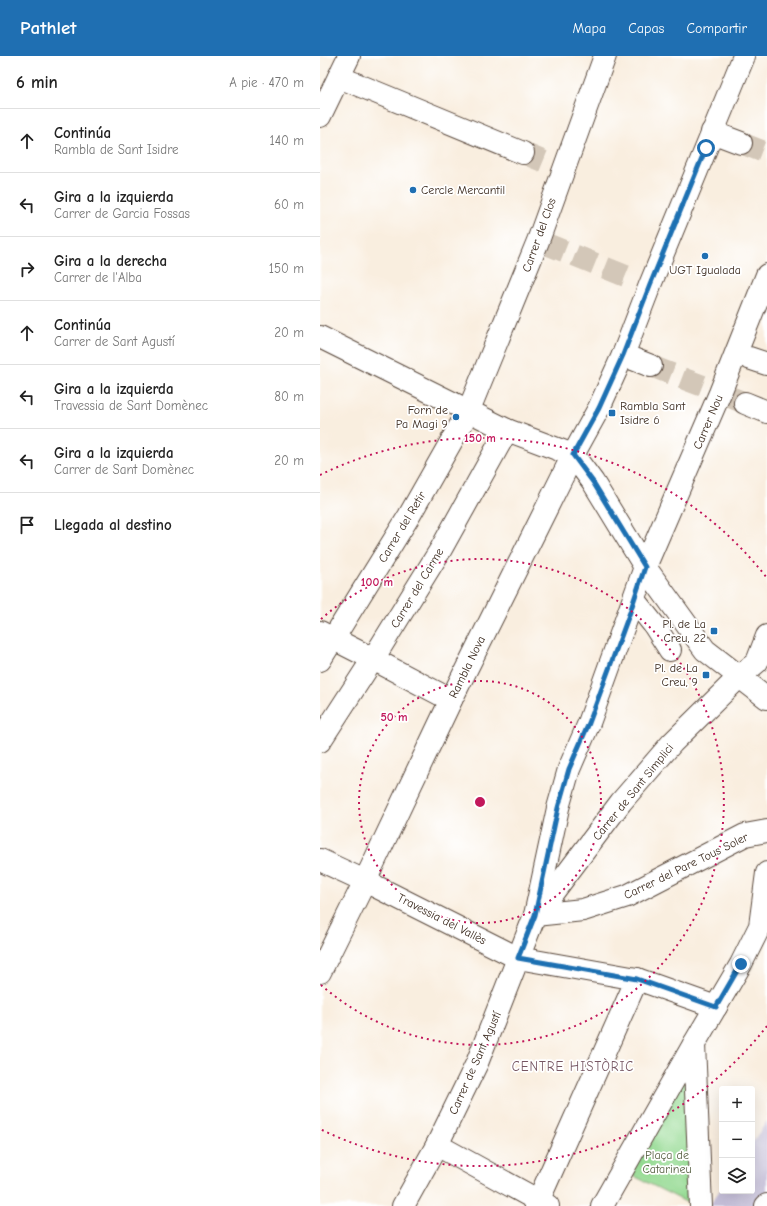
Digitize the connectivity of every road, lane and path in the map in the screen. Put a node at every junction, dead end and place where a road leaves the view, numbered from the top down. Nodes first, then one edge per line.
1 (349, 56) edge
2 (605, 56) edge
3 (744, 56) edge
4 (339, 77) junction
5 (320, 116) edge
6 (712, 132) junction
7 (741, 143) tunnel mouth
8 (523, 153) tunnel mouth
9 (767, 275) edge
10 (320, 337) edge
11 (623, 355) junction
12 (748, 357) edge
13 (650, 366) tunnel mouth
14 (745, 403) tunnel mouth
15 (468, 412) junction
16 (767, 412) edge
17 (507, 430) junction
18 (573, 455) junction
19 (645, 567) junction
20 (634, 600) junction
21 (327, 635) edge
22 (767, 636) edge
23 (670, 650) dead end
24 (374, 659) junction
25 (320, 660) edge
26 (762, 661) edge
27 (739, 677) junction
28 (767, 698) edge
29 (451, 700) junction
30 (320, 741) edge
31 (767, 832) edge
32 (320, 860) edge
33 (767, 873) edge
34 (365, 881) junction
35 (535, 915) junction
36 (518, 958) junction
37 (320, 972) edge
38 (637, 979) junction
39 (716, 1007) junction
40 (694, 1044) junction
41 (438, 1144) junction
42 (541, 1204) edge
43 (403, 1206) edge
44 (602, 1206) edge
45 (700, 1206) edge

1 - 4 street
2 - 15 street, Carrer del Clos
3 - 6 street, Rambla Nova
4 - 5 street
4 - 8 street
6 - 7 street
6 - 11 street, Rambla Nova
9 - 12 street, Carrer Nou
10 - 15 street
11 - 13 street
11 - 18 street, Rambla Nova
12 - 19 street, Carrer Nou
14 - 16 street
15 - 17 street
15 - 21 street, Carrer del Retir
17 - 18 street
17 - 24 street, Carrer del Carme
18 - 19 street
18 - 29 street, Rambla Nova
19 - 20 street, Carrer Nou
19 - 27 street
20 - 23 street
20 - 35 street, Carrer Nou
21 - 24 street
21 - 25 street, Carrer del Retir
22 - 26 street
24 - 29 street
24 - 30 street, Carrer del Carme
26 - 27 street, Carrer de Sant Simplici
27 - 28 street
27 - 35 street, Carrer de Sant Simplici
29 - 34 street, Rambla Nova
31 - 35 street, Carrer del Pare Tous Soler
32 - 34 street, Travessia del Vallès
33 - 39 street
34 - 36 street, Travessia del Vallès
34 - 37 street, Rambla Nova
35 - 36 street, Carrer de Sant Agustí
36 - 38 street, Travessia del Vallès
36 - 41 street, Carrer de Sant Agustí
38 - 39 street, Travessia del Vallès
38 - 42 street
39 - 40 street
40 - 44 street
40 - 45 street
41 - 42 street
41 - 43 street, Carrer de Sant Agustí

